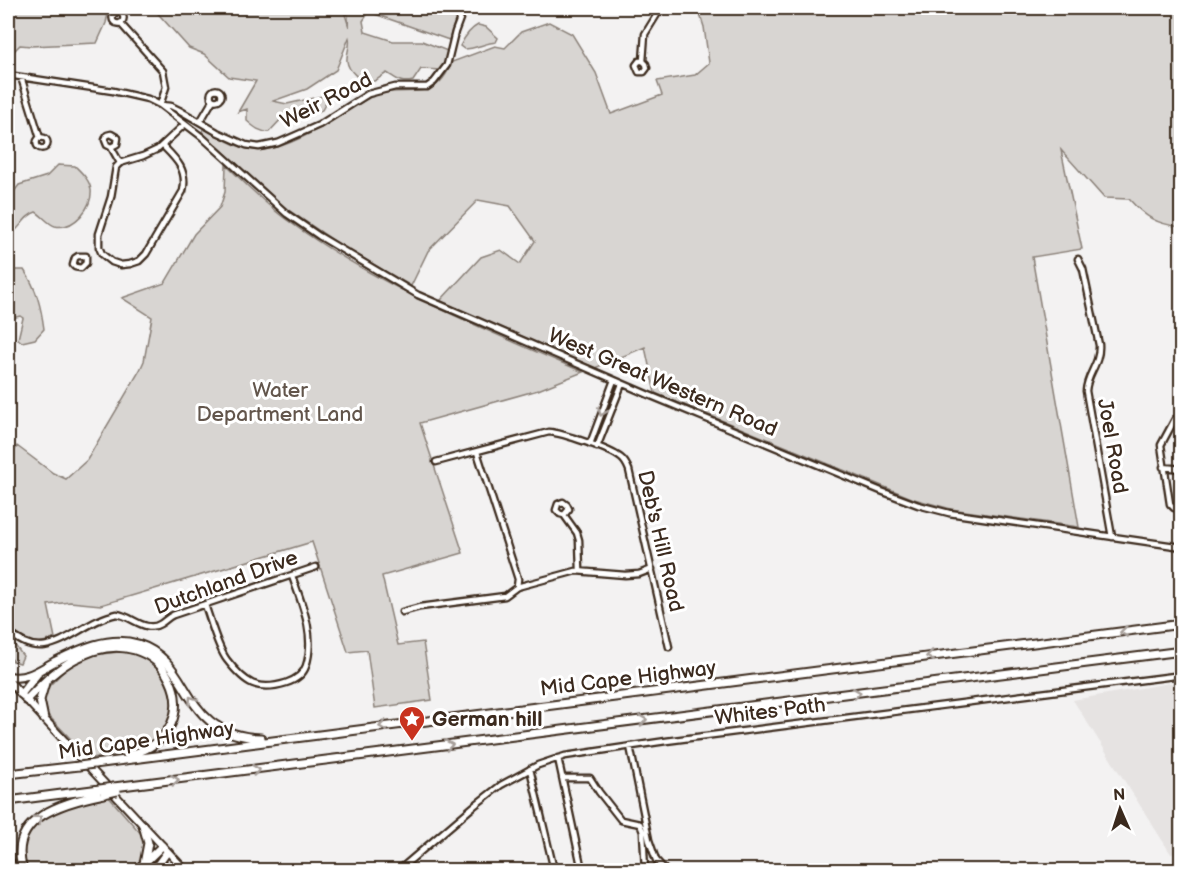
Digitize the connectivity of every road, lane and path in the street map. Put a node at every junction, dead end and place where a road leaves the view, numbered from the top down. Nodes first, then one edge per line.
1 (464, 8) edge
2 (661, 8) edge
3 (120, 23) dead end
4 (643, 61) dead end
5 (8, 75) edge
6 (21, 77) junction
7 (213, 100) dead end
8 (160, 105) junction
9 (200, 122) junction
10 (184, 124) junction
11 (40, 138) dead end
12 (163, 146) junction
13 (111, 147) dead end
14 (120, 163) junction
15 (100, 251) junction
16 (86, 256) dead end
17 (1077, 259) dead end
18 (614, 380) junction
19 (622, 384) junction
20 (1176, 419) dead end
21 (590, 444) junction
22 (597, 447) junction
23 (477, 452) junction
24 (436, 462) dead end
25 (1163, 467) junction
26 (1182, 469) edge
27 (1182, 510) edge
28 (564, 515) dead end
29 (1112, 537) junction
30 (1182, 547) edge
31 (316, 567) dead end
32 (652, 569) junction
33 (580, 571) junction
34 (292, 576) junction
35 (517, 587) junction
36 (205, 605) junction
37 (402, 612) dead end
38 (1182, 624) edge
39 (8, 632) edge
40 (669, 647) dead end
41 (1182, 651) edge
42 (41, 670) junction
43 (1182, 675) edge
44 (8, 678) edge
45 (46, 681) junction
46 (23, 697) junction
47 (44, 719) junction
48 (278, 739) junction
49 (630, 746) junction
50 (558, 758) junction
51 (92, 766) junction
52 (530, 769) junction
53 (8, 774) edge
54 (562, 778) junction
55 (102, 792) junction
56 (8, 801) edge
57 (142, 825) junction
58 (165, 849) junction
59 (8, 858) edge
60 (144, 864) junction
61 (15, 870) edge
62 (23, 870) edge
63 (137, 870) edge
64 (154, 870) edge
65 (162, 870) edge
66 (180, 870) edge
67 (185, 870) edge
68 (399, 870) edge
69 (554, 870) edge
70 (582, 870) edge
71 (645, 870) edge
72 (665, 870) edge

1 - 9 street, Weir Road
2 - 4 street
3 - 8 street
5 - 6 street, Weir Road
6 - 8 street, Weir Road
6 - 11 street
7 - 9 street
8 - 9 street, Weir Road
8 - 10 street, Weir Road
10 - 12 street
10 - 18 street, West Great Western Road
12 - 14 street
12 - 15 street
13 - 14 street
14 - 15 street
15 - 16 street
17 - 29 street, Joel Road
18 - 19 street, West Great Western Road
18 -> 21 street
19 - 22 street
19 - 29 street, West Great Western Road
20 - 25 street
21 - 22 street, Deb's Hill Road
21 - 23 street, Deb's Hill Road
22 - 32 street, Deb's Hill Road
23 - 24 street, Deb's Hill Road
23 - 35 street
25 - 26 street
25 - 27 street
28 - 33 street
29 - 30 street, West Great Western Road
31 - 34 street, Dutchland Drive
32 - 33 street
32 - 40 street, Deb's Hill Road
33 - 35 street
34 - 36 street, Dutchland Drive
34 - 36 street
35 - 37 street
36 - 39 street, Dutchland Drive
38 -> 48 highway, Mid Cape Highway
55 -> 41 highway, Mid Cape Highway, bridge
42 - 44 highway
42 - 46 highway
48 -> 42 highway
43 - 49 street, Whites Path
44 - 46 main road
45 - 46 highway
45 - 47 highway
45 - 51 highway
46 - 47 main road
47 - 51 main road
48 - 51 highway, Mid Cape Highway
49 - 50 street, Whites Path
49 - 72 street
50 - 52 street, Whites Path
50 - 54 street
51 - 53 highway, Mid Cape Highway, bridge
51 - 57 main road
52 - 68 street, Whites Path
52 - 69 street
54 - 70 street
54 - 71 street
55 - 56 highway, Mid Cape Highway
62 -> 55 highway
57 - 58 main road
57 - 60 highway
58 - 60 highway
58 - 64 highway
58 - 67 main road
59 - 61 highway
60 - 63 highway
65 - 66 highway

